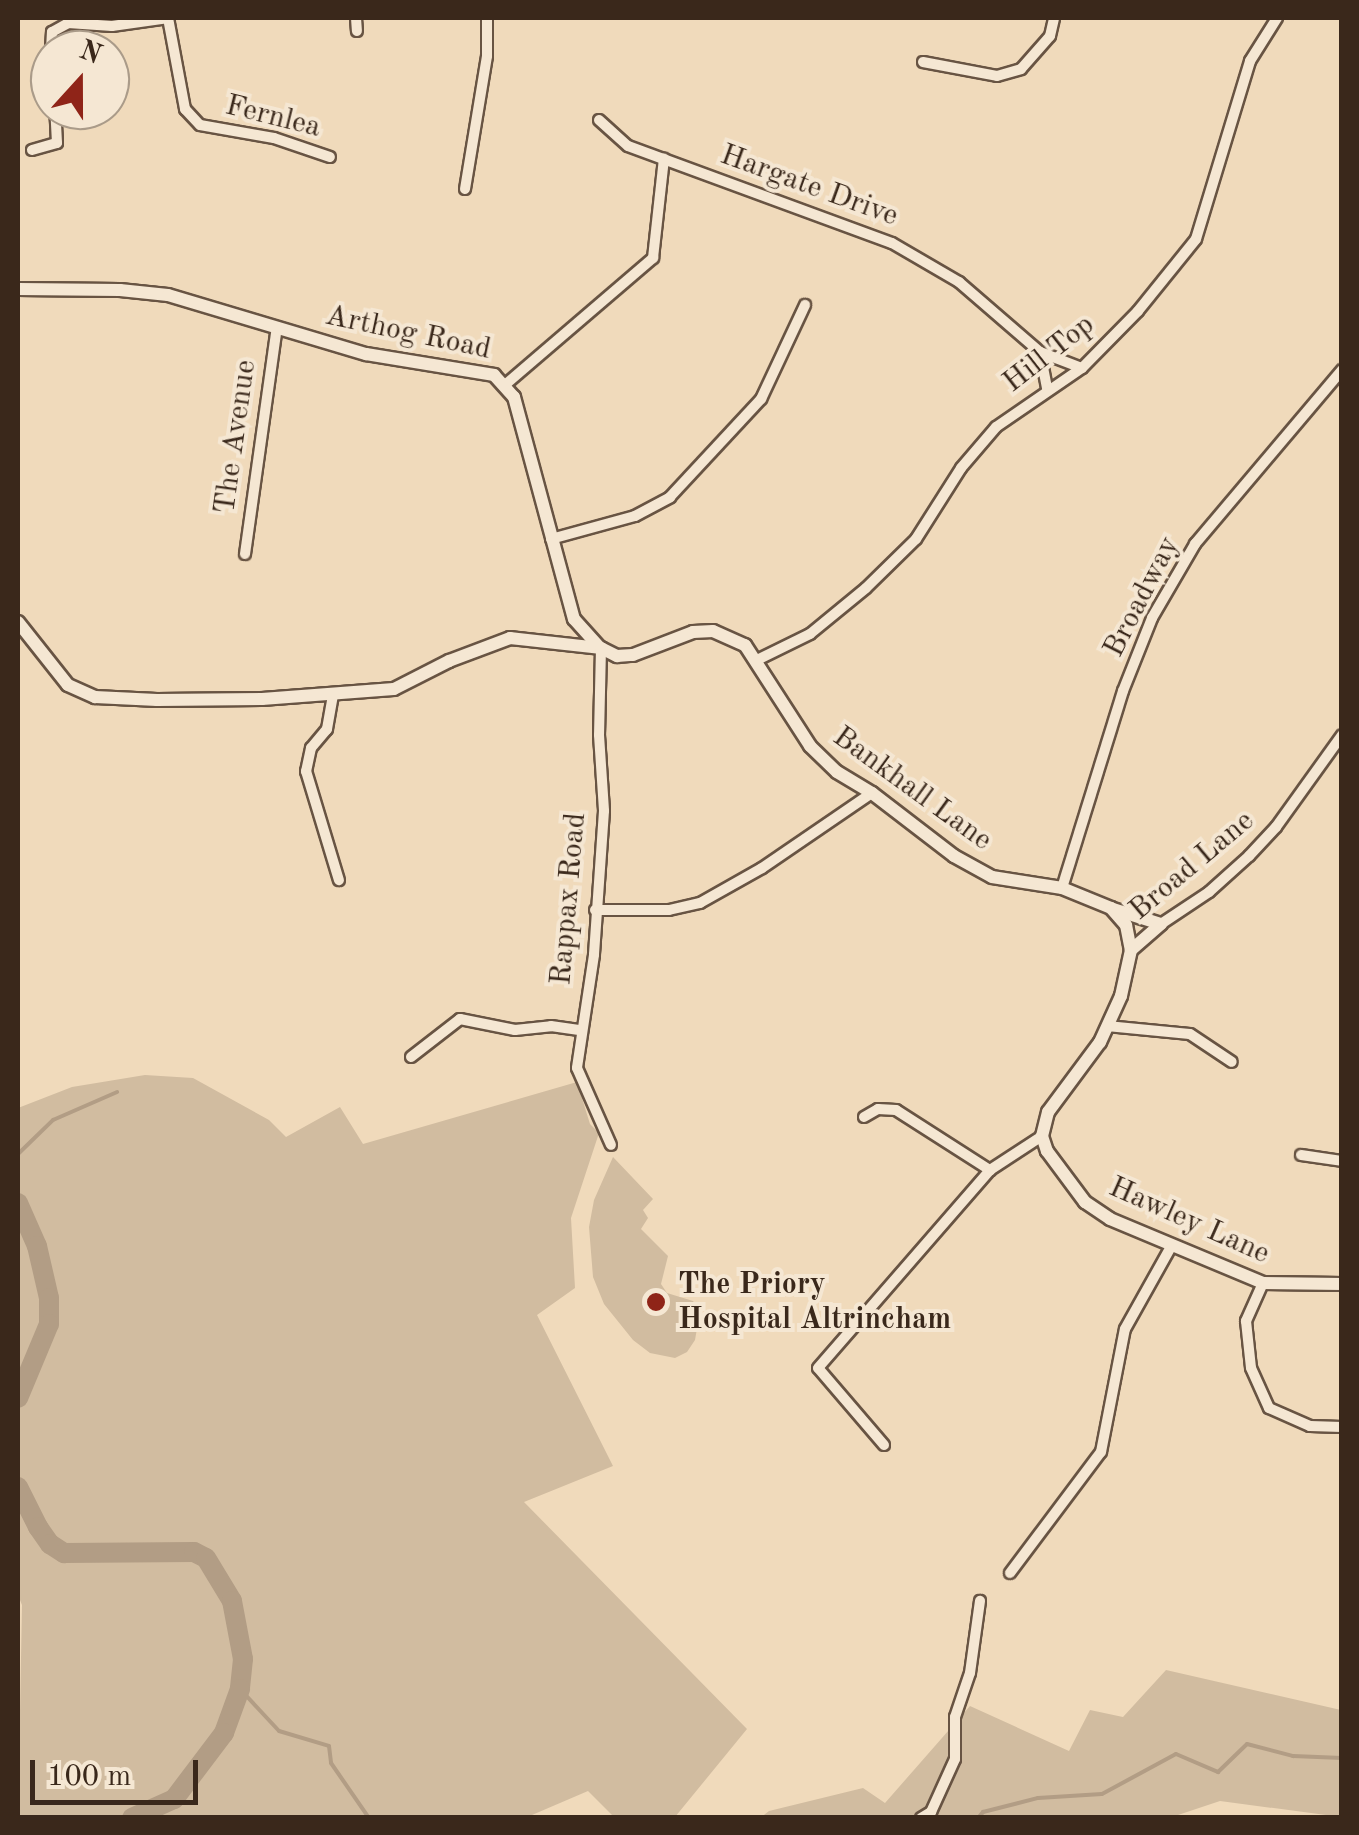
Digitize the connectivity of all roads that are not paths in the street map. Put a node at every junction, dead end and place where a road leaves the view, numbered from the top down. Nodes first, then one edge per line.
1 (168, 18) edge
2 (356, 18) edge
3 (487, 18) edge
4 (1054, 18) edge
5 (1277, 18) edge
6 (56, 30) edge
7 (356, 31) dead end
8 (923, 62) dead end
9 (599, 120) dead end
10 (56, 130) edge
11 (32, 150) dead end
12 (330, 157) dead end
13 (664, 159) junction
14 (465, 189) dead end
15 (18, 290) edge
16 (805, 305) dead end
17 (277, 327) junction
18 (1040, 352) junction
19 (1082, 368) junction
20 (1342, 370) edge
21 (506, 384) junction
22 (1047, 389) junction
23 (551, 539) junction
24 (245, 554) dead end
25 (18, 622) edge
26 (601, 648) junction
27 (757, 660) junction
28 (333, 695) junction
29 (1342, 735) edge
30 (872, 793) junction
31 (340, 880) dead end
32 (1062, 888) junction
33 (1111, 908) junction
34 (595, 910) junction
35 (1161, 924) junction
36 (1131, 950) junction
37 (1108, 1026) junction
38 (581, 1030) junction
39 (411, 1057) dead end
40 (1232, 1062) dead end
41 (864, 1116) dead end
42 (1042, 1136) junction
43 (611, 1146) dead end
44 (1301, 1154) dead end
45 (1342, 1161) edge
46 (990, 1170) junction
47 (1172, 1244) junction
48 (1263, 1283) junction
49 (1342, 1284) edge
50 (1342, 1427) edge
51 (884, 1446) dead end
52 (1010, 1573) dead end
53 (980, 1601) dead end
54 (921, 1818) edge

1 - 6 street
1 - 12 street, Fernlea
2 - 7 street
3 - 14 street
4 - 8 street
5 - 19 street, Hill Top
9 - 13 street, Hargate Drive
10 - 11 street
13 - 18 street, Hargate Drive
13 - 21 street
15 - 17 street, Arthog Road
16 - 23 street
17 - 21 street, Arthog Road
17 - 24 street, The Avenue
18 - 19 street, Hargate Drive
18 - 22 street
19 - 22 street, Hill Top
20 - 32 street, Broadway
21 - 23 street, Arthog Road
22 - 27 street, Hill Top
23 - 26 street, Arthog Road
25 - 28 street, Bankhall Lane
26 - 27 street, Bankhall Lane
26 - 28 street, Bankhall Lane
26 - 34 street, Rappax Road
27 - 30 street, Bankhall Lane
28 - 31 street
29 - 35 street, Broad Lane
30 - 32 street, Bankhall Lane
30 - 34 street
32 - 33 street, Bankhall Lane
33 - 35 street, Bankhall Lane
33 - 36 street
34 - 38 street, Rappax Road
35 - 36 street, Broad Lane
36 - 37 street, Broad Lane
37 - 40 street
37 - 42 street, Broad Lane
38 - 39 street
38 - 43 street, Rappax Road
41 - 46 street
42 - 46 street
42 - 47 street, Hawley Lane
44 - 45 street
46 - 51 street
47 - 48 street, Hawley Lane
47 - 52 street
48 - 49 street, Hawley Lane
48 - 50 street
53 - 54 street

